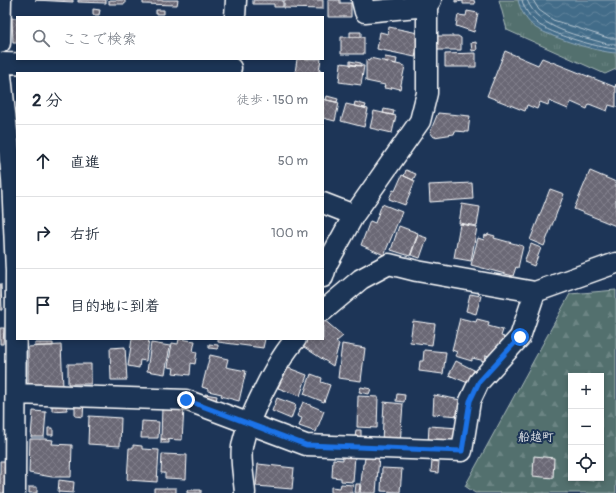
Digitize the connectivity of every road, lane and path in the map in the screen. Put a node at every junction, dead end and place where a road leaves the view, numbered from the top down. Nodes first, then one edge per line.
1 (1, 0) edge
2 (236, 0) edge
3 (362, 0) edge
4 (429, 3) edge
5 (235, 16) edge
6 (0, 43) edge
7 (0, 63) edge
8 (0, 66) edge
9 (231, 66) edge
10 (3, 123) edge
11 (14, 178) edge
12 (324, 203) edge
13 (354, 215) junction
14 (616, 263) edge
15 (11, 271) edge
16 (324, 274) edge
17 (535, 292) junction
18 (324, 298) edge
19 (295, 340) edge
20 (10, 407) edge
21 (248, 425) junction
22 (15, 493) edge
23 (245, 493) edge

1 - 6 street
2 - 5 street
3 - 4 street
4 - 13 street
7 - 9 street
8 - 10 street
10 - 11 street
11 - 15 street
12 - 13 street
13 - 16 street
14 - 17 street
15 - 20 street
17 - 18 street
17 - 21 street
19 - 21 street
20 - 21 street
20 - 22 street
21 - 23 street

